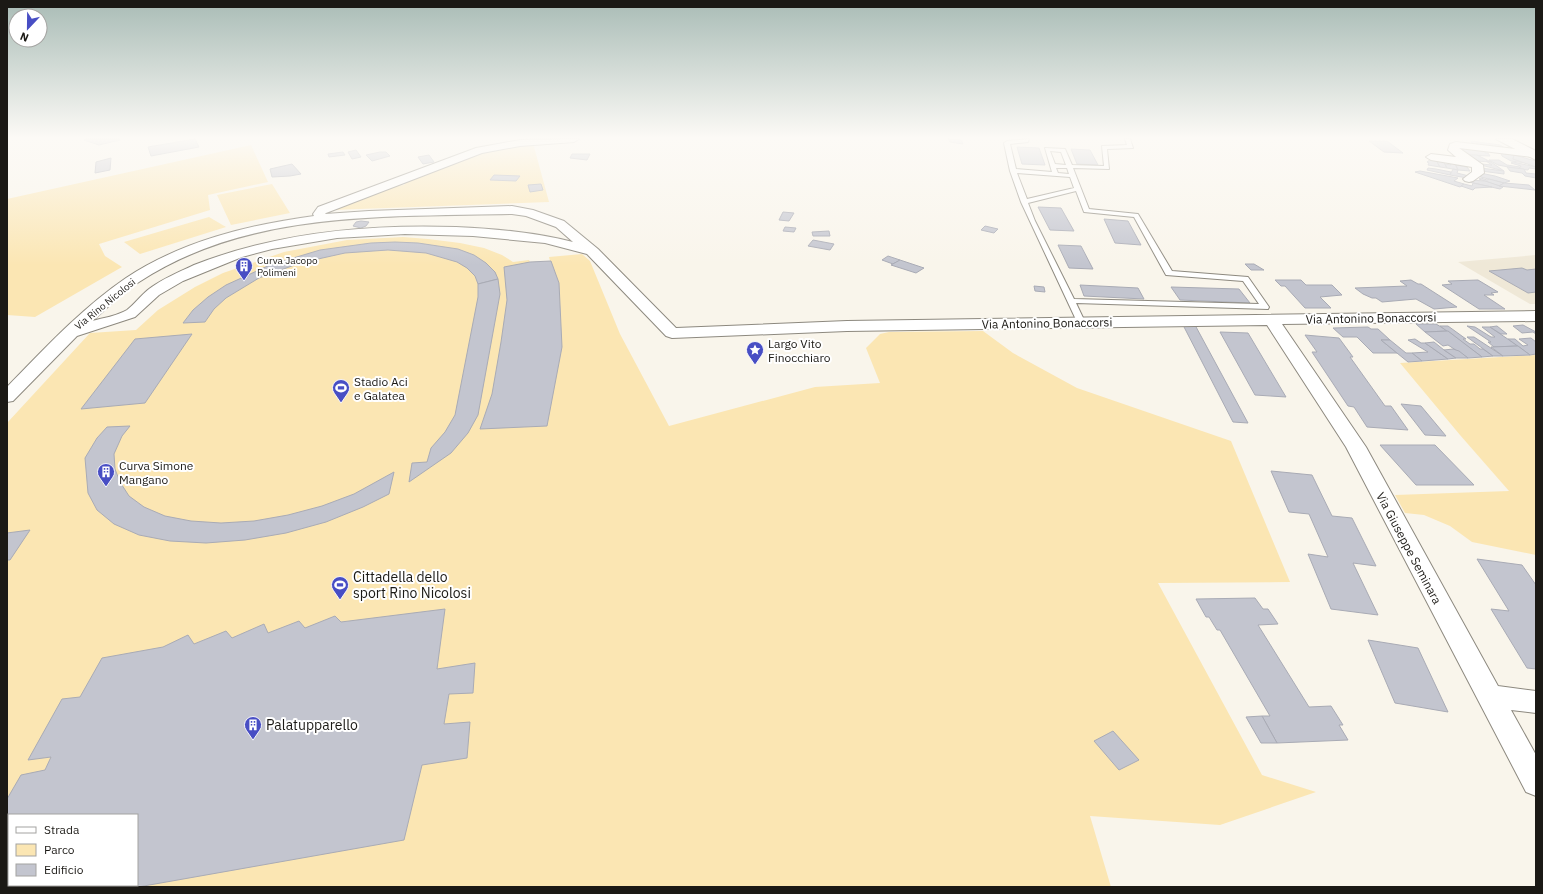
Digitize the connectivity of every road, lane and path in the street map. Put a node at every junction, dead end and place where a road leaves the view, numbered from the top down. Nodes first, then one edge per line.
1 (399, 181) edge
2 (1016, 181) edge
3 (1075, 181) edge
4 (1078, 189) junction
5 (1024, 202) junction
6 (380, 215) junction
7 (349, 216) junction
8 (315, 218) junction
9 (404, 230) junction
10 (289, 242) junction
11 (594, 252) junction
12 (140, 275) junction
13 (174, 279) junction
14 (1072, 301) junction
15 (1536, 316) edge
16 (1271, 319) junction
17 (1081, 322) junction
18 (68, 334) junction
19 (7, 397) edge
20 (1488, 696) junction
21 (1536, 702) edge
22 (1536, 783) edge

1 - 8 street
2 - 5 lane
3 - 4 lane
4 - 5 lane
4 - 14 lane
5 - 14 lane
6 - 7 street, Via Rino Nicolosi
6 - 9 street
6 - 11 street, Via Antonino Bonaccorsi
7 - 8 street, Via Rino Nicolosi
7 - 10 street
8 - 12 street, Via Rino Nicolosi
9 - 10 street
9 - 11 street
10 - 13 street
11 - 17 street, Via Antonino Bonaccorsi
12 - 13 street
12 - 18 street, Via Rino Nicolosi
13 - 18 street
14 - 17 lane
15 - 16 street, Via Antonino Bonaccorsi
16 - 17 street, Via Antonino Bonaccorsi
16 - 20 street, Via Giuseppe Seminara
18 - 19 street, Via Rino Nicolosi
20 - 21 street
20 - 22 street, Via Giuseppe Seminara

